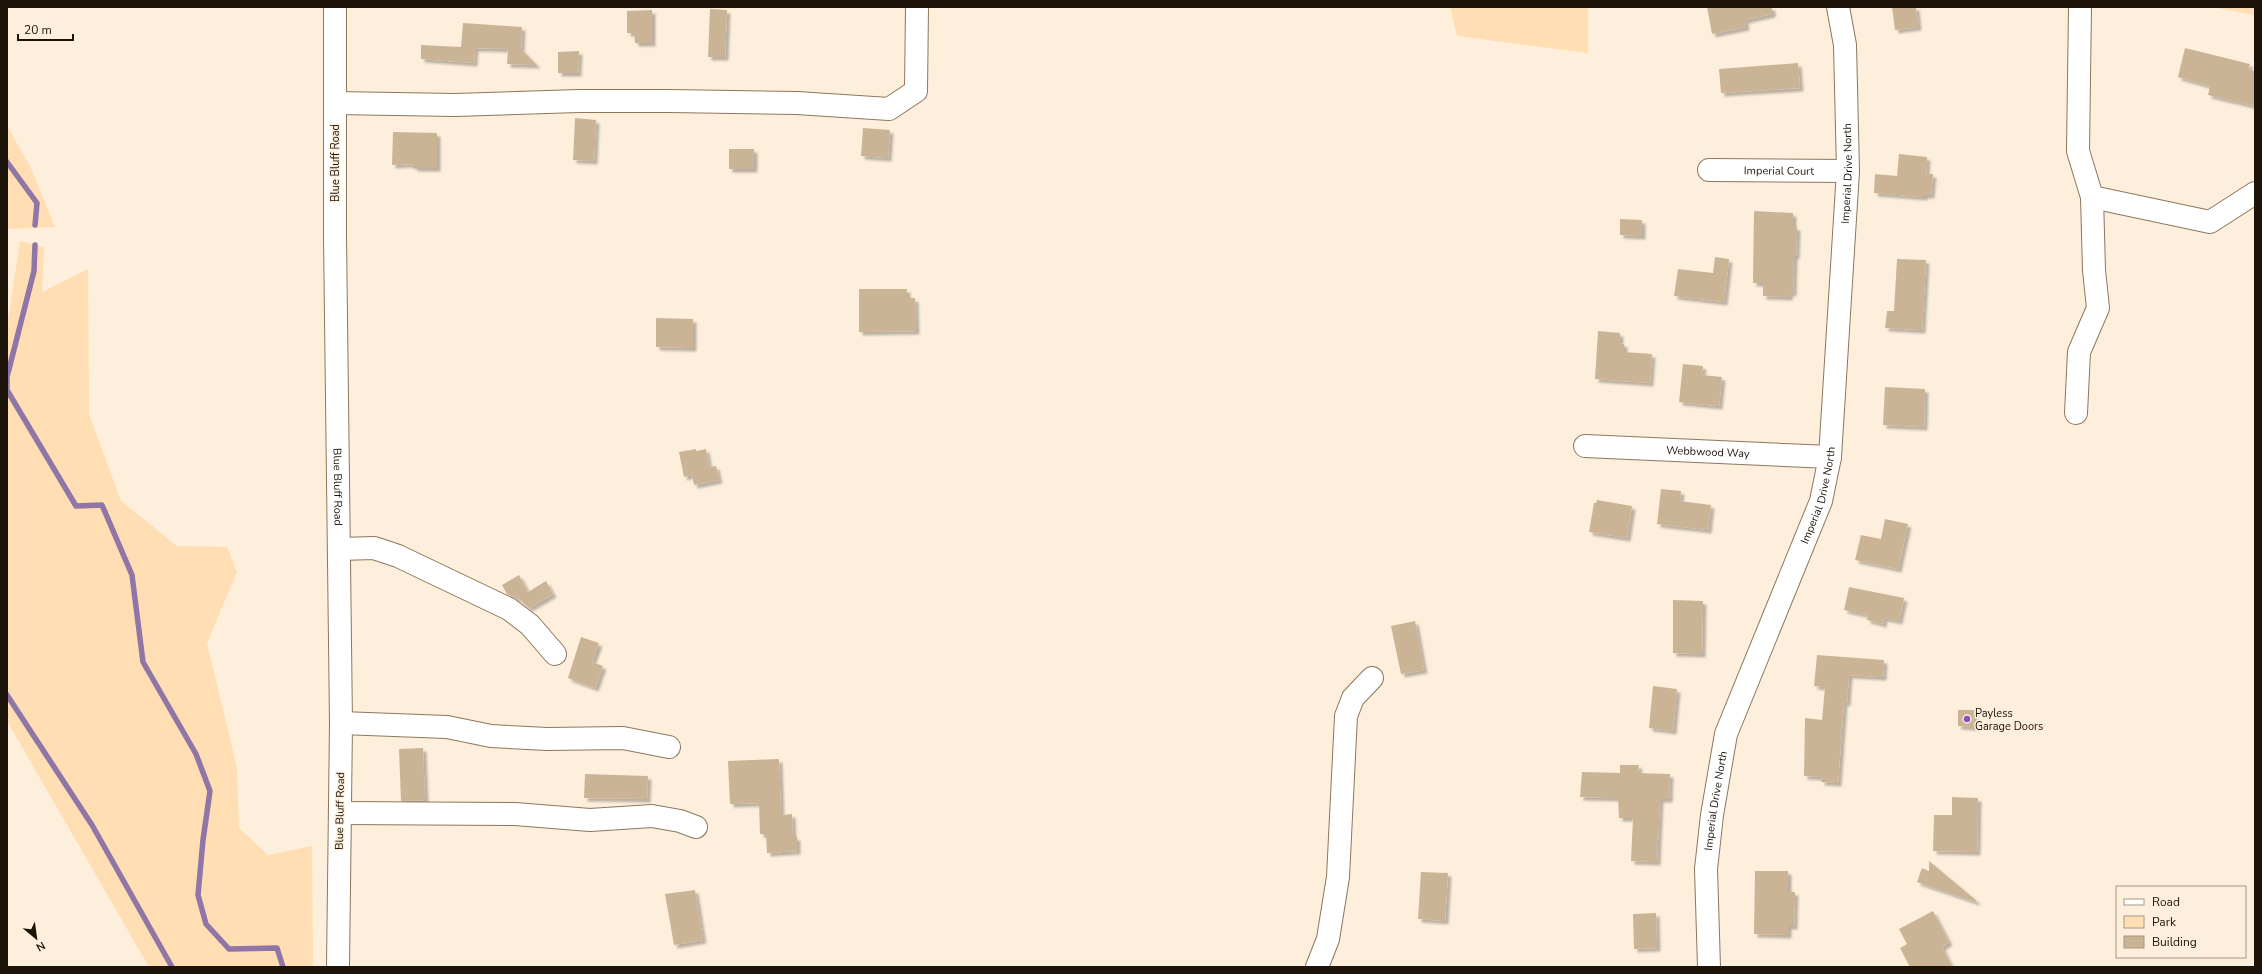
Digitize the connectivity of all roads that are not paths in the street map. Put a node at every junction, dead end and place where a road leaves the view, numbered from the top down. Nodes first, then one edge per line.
1 (335, 7) edge
2 (917, 7) edge
3 (1838, 7) edge
4 (2080, 7) edge
5 (336, 103) junction
6 (1709, 170) dead end
7 (1848, 171) junction
8 (2255, 193) edge
9 (2092, 197) junction
10 (2076, 413) dead end
11 (1585, 446) dead end
12 (1830, 457) junction
13 (339, 548) junction
14 (555, 654) dead end
15 (1372, 678) dead end
16 (341, 723) junction
17 (669, 747) dead end
18 (340, 813) junction
19 (696, 827) dead end
20 (338, 967) edge
21 (1317, 967) edge
22 (1709, 967) edge

1 - 5 street, Blue Bluff Road
2 - 5 street
3 - 7 street, Imperial Drive North
4 - 9 street
5 - 13 street, Blue Bluff Road
6 - 7 street, Imperial Court
7 - 12 street, Imperial Drive North
8 - 9 street
9 - 10 street
11 - 12 street, Webbwood Way
12 - 22 street, Imperial Drive North
13 - 14 street
13 - 16 street, Blue Bluff Road
15 - 21 street
16 - 17 street
16 - 18 street, Blue Bluff Road
18 - 19 street
18 - 20 street, Blue Bluff Road

